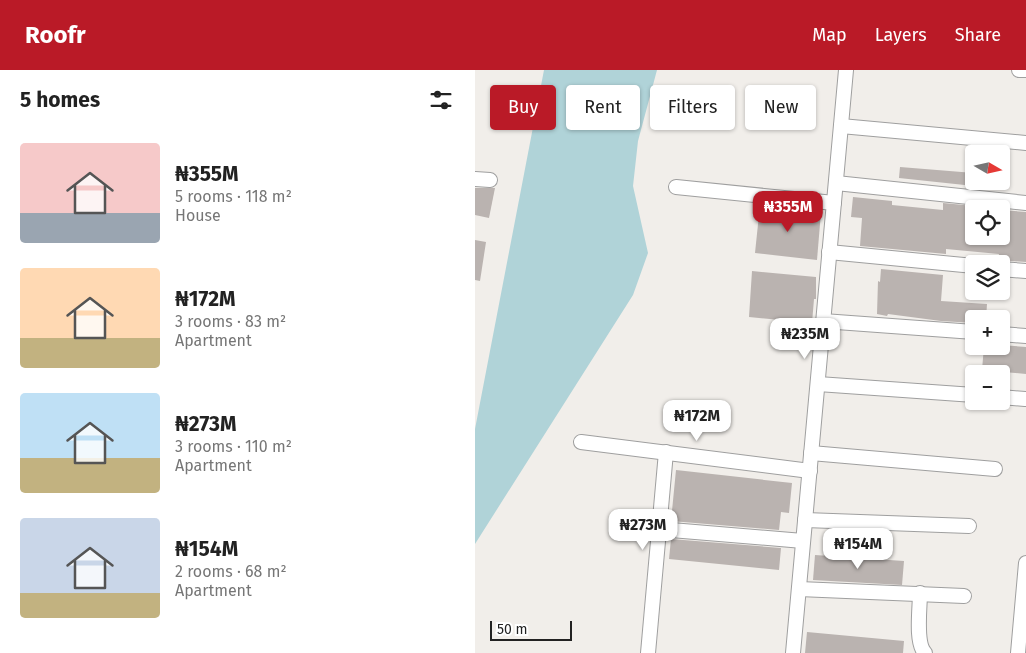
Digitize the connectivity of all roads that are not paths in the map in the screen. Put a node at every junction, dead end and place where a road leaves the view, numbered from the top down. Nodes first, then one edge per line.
1 (846, 70) edge
2 (1019, 70) edge
3 (1026, 70) edge
4 (841, 126) junction
5 (1026, 143) edge
6 (475, 179) edge
7 (490, 180) dead end
8 (836, 183) junction
9 (676, 188) dead end
10 (834, 203) junction
11 (1026, 203) edge
12 (829, 252) junction
13 (965, 265) edge
14 (1010, 270) edge
15 (1026, 271) edge
16 (823, 321) junction
17 (965, 331) edge
18 (1010, 335) edge
19 (1026, 336) edge
20 (817, 384) junction
21 (965, 394) edge
22 (1010, 398) edge
23 (1025, 399) edge
24 (581, 442) dead end
25 (666, 452) junction
26 (811, 453) junction
27 (995, 469) dead end
28 (810, 471) junction
29 (805, 520) junction
30 (969, 526) dead end
31 (659, 530) junction
32 (803, 541) junction
33 (1026, 563) edge
34 (799, 588) junction
35 (920, 593) junction
36 (964, 596) dead end
37 (649, 653) edge
38 (793, 653) edge
39 (925, 653) edge
40 (1018, 653) edge

1 - 4 street
2 - 3 street
4 - 5 street
4 - 8 street
6 - 7 street
8 - 10 street
8 - 11 street
9 - 10 street
10 - 12 street
12 - 13 street
12 - 16 street
14 - 15 street
16 - 17 street
16 - 20 street
18 - 19 street
20 - 21 street
20 - 26 street
22 - 23 street
24 - 25 street
25 - 28 street
25 - 31 street
26 - 27 street
26 - 28 street
28 - 29 street
29 - 30 street
29 - 32 street
31 - 32 street
31 - 37 street
32 - 34 street
33 - 40 street
34 - 35 street
34 - 38 street
35 - 36 street
35 - 39 street

